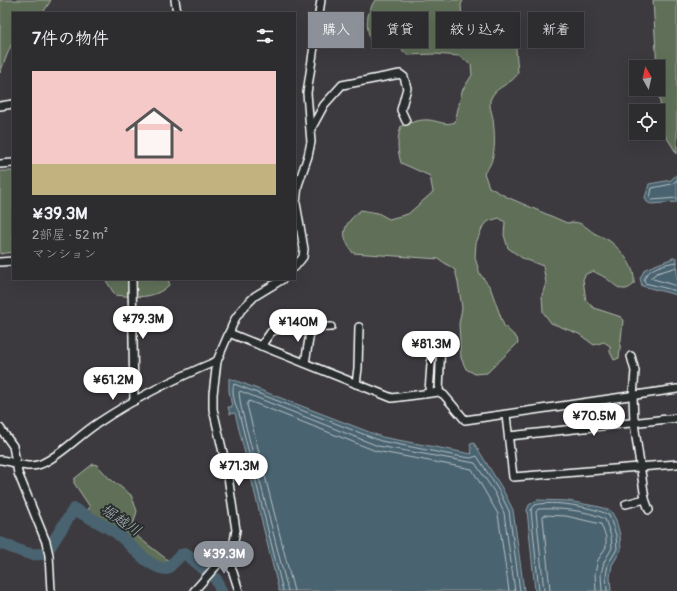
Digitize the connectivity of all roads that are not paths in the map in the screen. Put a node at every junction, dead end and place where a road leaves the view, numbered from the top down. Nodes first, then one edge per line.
1 (175, 0) edge
2 (321, 0) edge
3 (178, 12) edge
4 (12, 104) edge
5 (0, 106) edge
6 (406, 121) dead end
7 (311, 129) junction
8 (12, 163) edge
9 (0, 164) edge
10 (297, 229) edge
11 (12, 260) edge
12 (0, 262) edge
13 (296, 266) edge
14 (132, 280) edge
15 (281, 280) edge
16 (311, 327) junction
17 (331, 327) dead end
18 (359, 327) dead end
19 (229, 333) junction
20 (433, 336) dead end
21 (441, 339) dead end
22 (261, 346) junction
23 (631, 356) dead end
24 (217, 361) junction
25 (304, 363) junction
26 (356, 384) junction
27 (677, 388) edge
28 (429, 392) junction
29 (439, 392) junction
30 (633, 396) junction
31 (134, 401) junction
32 (506, 415) junction
33 (677, 418) edge
34 (634, 423) junction
35 (0, 428) edge
36 (508, 436) junction
37 (0, 460) edge
38 (677, 464) edge
39 (18, 466) junction
40 (640, 467) junction
41 (645, 499) junction
42 (626, 504) dead end
43 (649, 510) dead end
44 (227, 554) junction
45 (51, 591) edge
46 (194, 591) edge
47 (239, 591) edge

1 - 3 street
2 - 7 street
4 - 5 street
6 - 7 street
7 - 10 street
8 - 9 street
10 - 13 street
11 - 12 street
14 - 31 street
15 - 19 street
16 - 17 street
16 - 22 street
16 - 25 street
18 - 26 street
19 - 22 street
19 - 24 street
20 - 28 street
21 - 29 street
22 - 25 street
23 - 30 street
24 - 31 street
24 - 44 street
25 - 26 street
26 - 28 street
27 - 30 street
28 - 29 street
29 - 32 street
30 - 32 street
30 - 34 street
31 - 39 street
32 - 36 street
33 - 34 street
34 - 36 street
34 - 40 street
35 - 39 street
36 - 40 street
37 - 39 street
38 - 40 street
39 - 45 street
40 - 41 street
41 - 42 street
41 - 43 street
44 - 46 street
44 - 47 street

